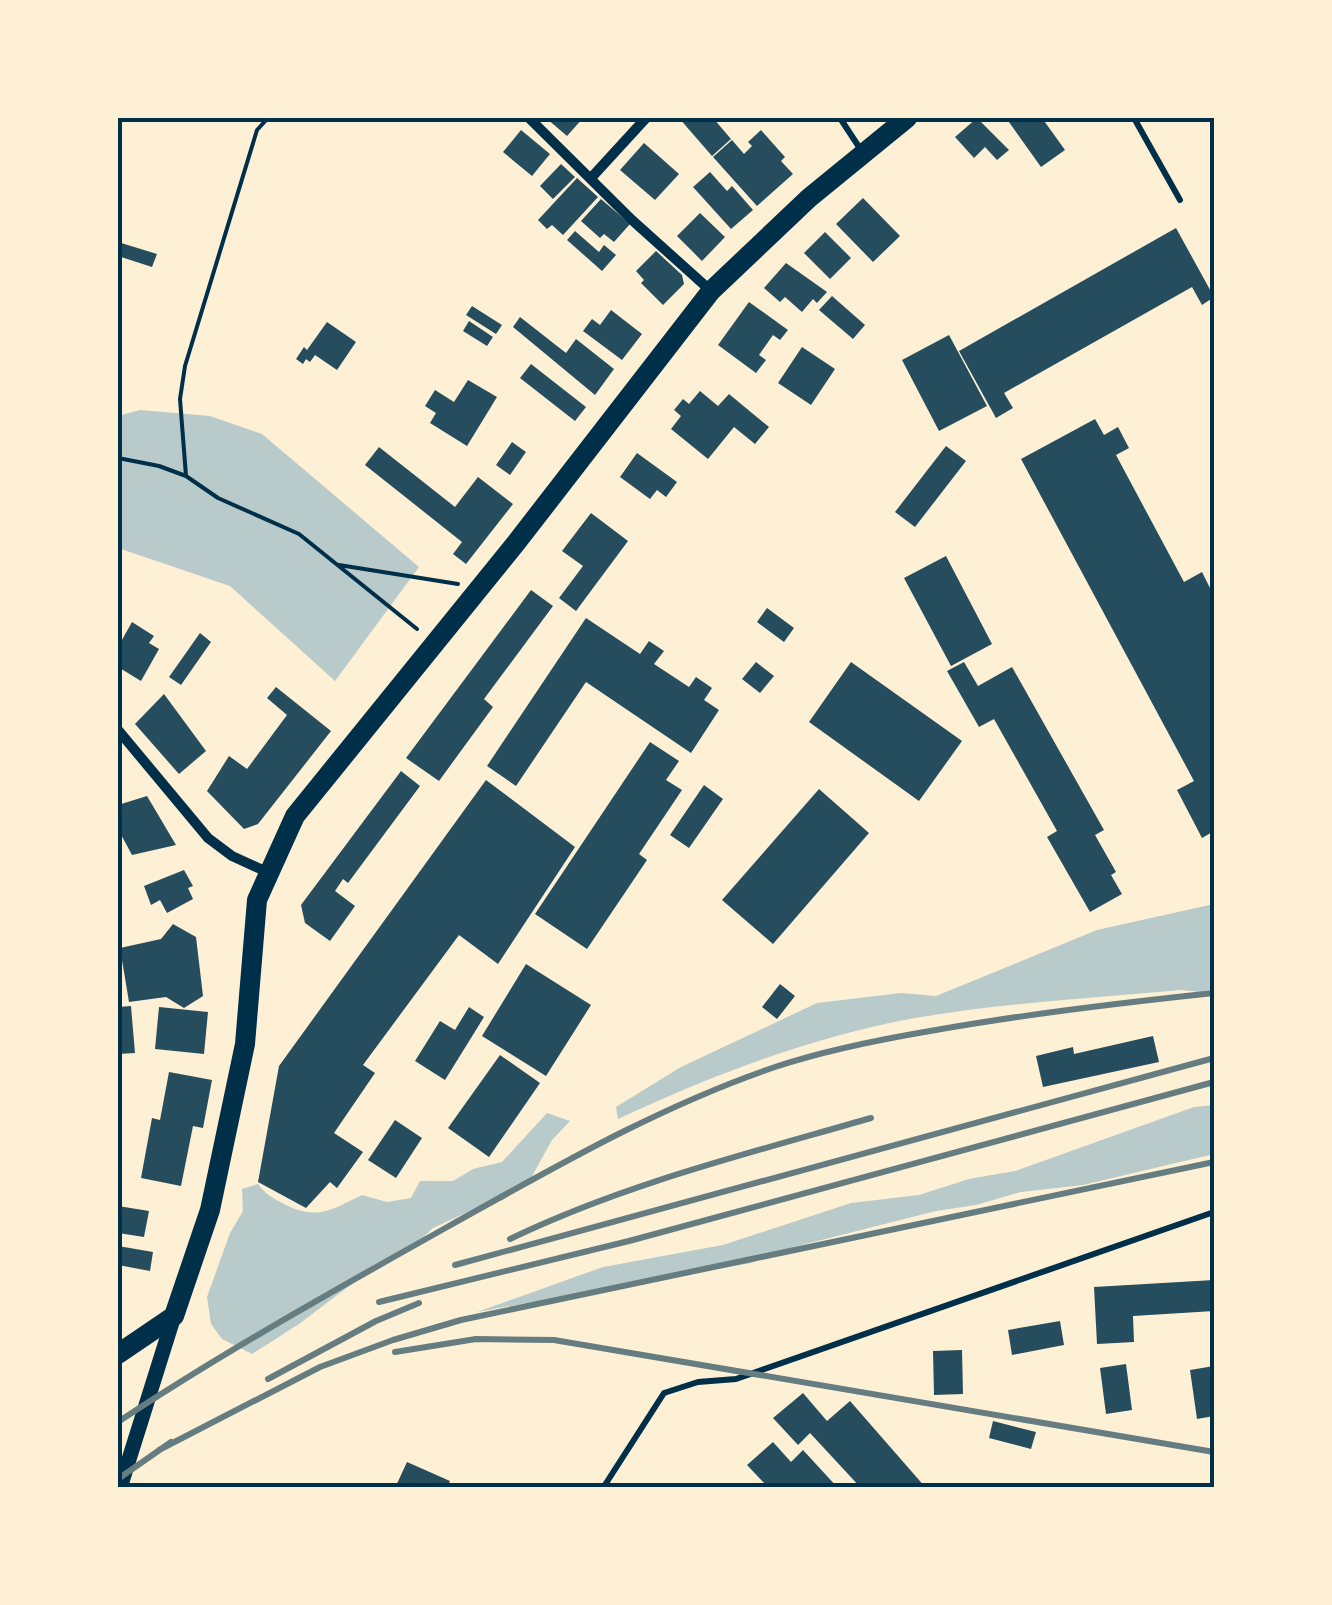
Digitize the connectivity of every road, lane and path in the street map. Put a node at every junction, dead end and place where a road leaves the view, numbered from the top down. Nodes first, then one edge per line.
1 (268, 118) edge
2 (529, 118) edge
3 (646, 118) edge
4 (840, 118) edge
5 (907, 118) edge
6 (1134, 118) edge
7 (864, 153) junction
8 (591, 178) junction
9 (1180, 200) dead end
10 (711, 290) junction
11 (118, 458) edge
12 (186, 476) junction
13 (339, 565) junction
14 (462, 584) dead end
15 (422, 634) dead end
16 (118, 730) edge
17 (269, 873) junction
18 (1214, 1212) edge
19 (174, 1316) junction
20 (118, 1354) edge
21 (120, 1488) edge
22 (603, 1488) edge

1 - 12 path
2 - 8 street
3 - 8 street
4 - 7 lane
5 - 7 main road
6 - 9 lane
7 - 10 main road
8 - 10 street
10 - 17 main road
11 - 12 path
12 - 13 path
13 - 14 path
13 - 15 path
16 - 17 street
17 - 19 main road
18 - 22 lane
19 - 20 main road
19 - 21 street

